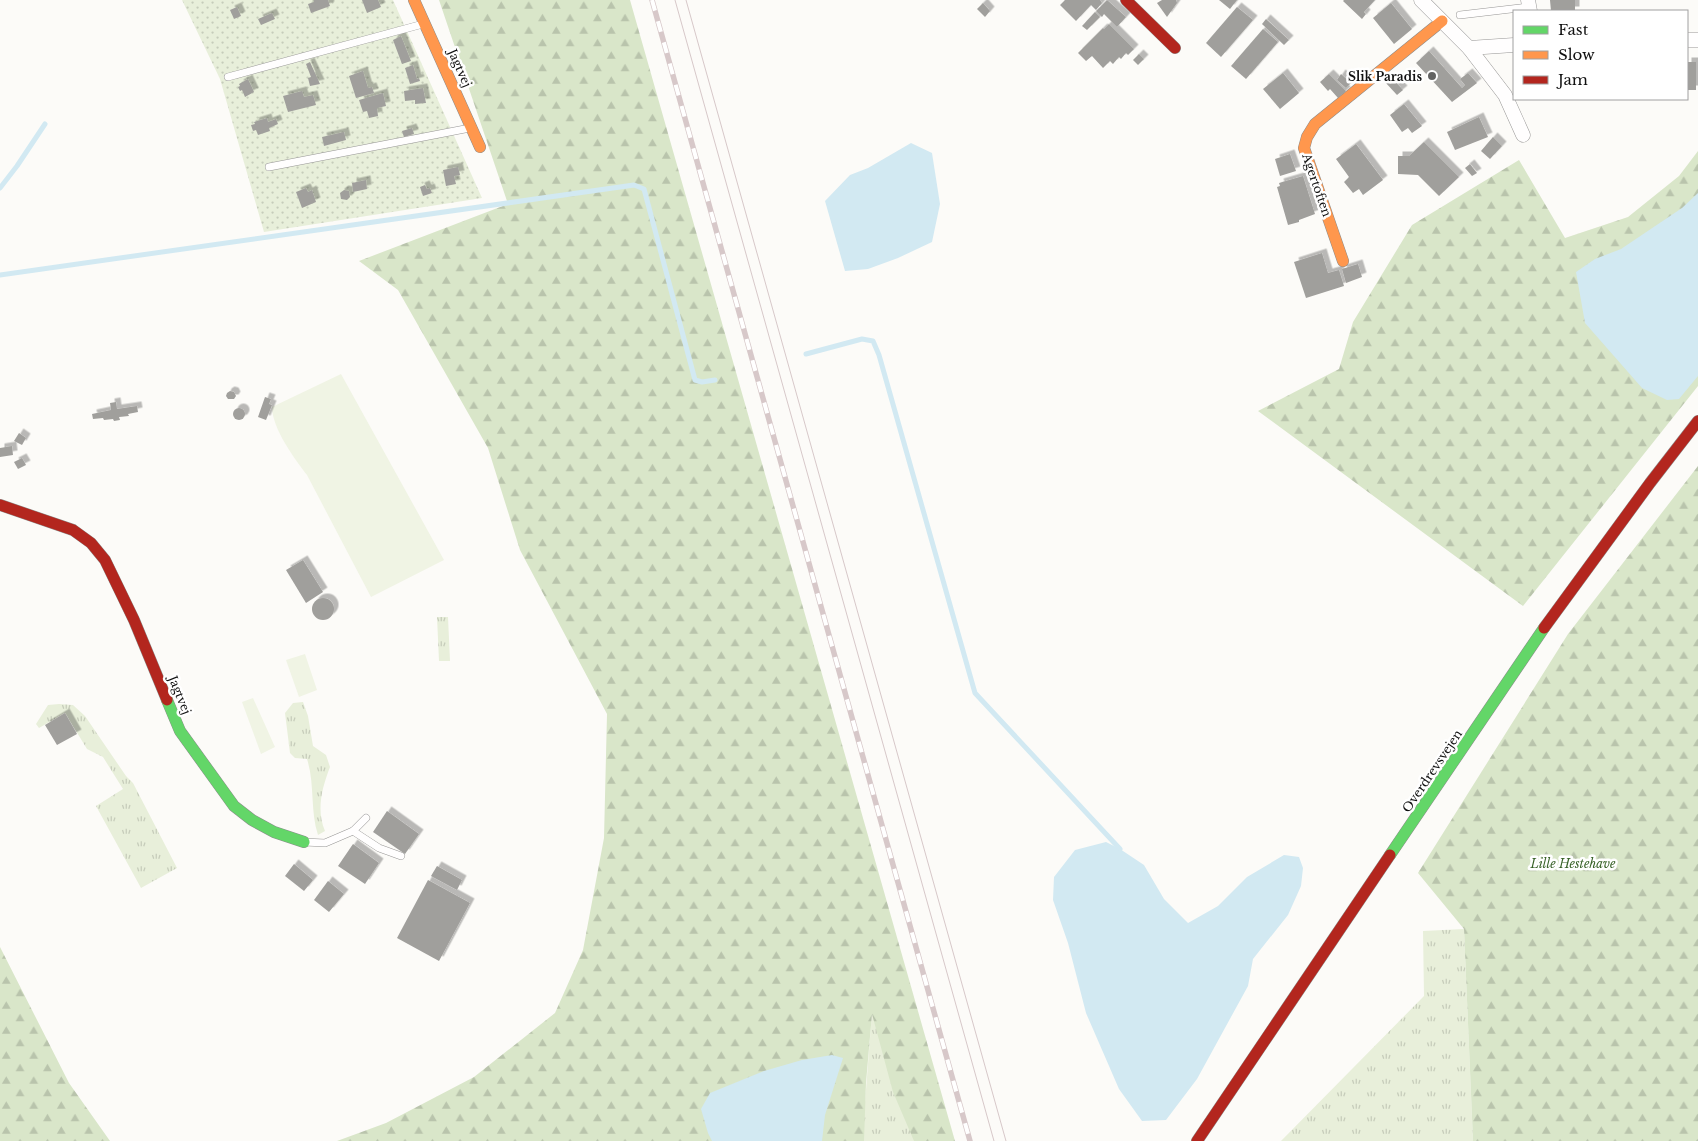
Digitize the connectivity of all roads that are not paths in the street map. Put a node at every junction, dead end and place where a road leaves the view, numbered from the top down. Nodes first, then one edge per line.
1 (414, 0) edge
2 (1126, 0) edge
3 (1421, 0) edge
4 (1529, 6) edge
5 (1460, 15) dead end
6 (1442, 21) junction
7 (425, 24) junction
8 (1513, 45) edge
9 (1175, 48) dead end
10 (1469, 48) junction
11 (228, 77) dead end
12 (471, 128) junction
13 (1523, 135) dead end
14 (480, 147) dead end
15 (269, 167) dead end
16 (1343, 261) dead end
17 (1698, 421) edge
18 (0, 505) edge
19 (366, 818) dead end
20 (353, 831) junction
21 (304, 842) joint
22 (401, 856) dead end
23 (1197, 1141) edge

1 - 7 street, Jagtvej
2 - 9 street
3 - 6 street
4 - 5 lane
6 - 10 street
6 - 16 street, Agertoften
7 - 11 lane
7 - 12 street, Jagtvej
8 - 10 street
10 - 13 street
12 - 14 street, Jagtvej
12 - 15 lane
17 - 23 street, Overdrevsvejen
18 - 21 street, Jagtvej
19 - 20 lane, Jagtvej
20 - 21 lane, Jagtvej
20 - 22 lane

